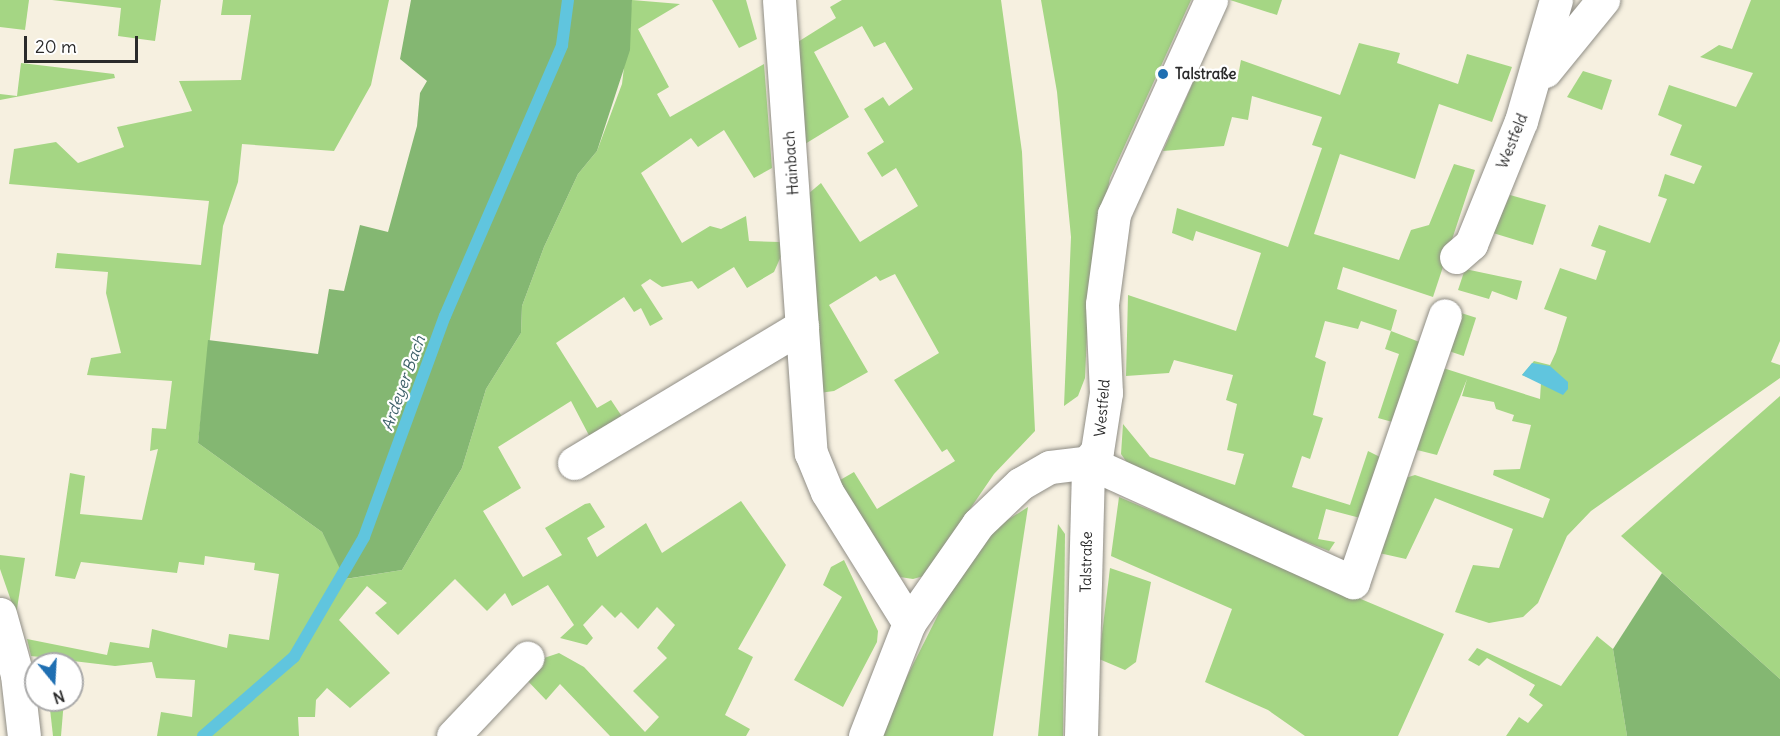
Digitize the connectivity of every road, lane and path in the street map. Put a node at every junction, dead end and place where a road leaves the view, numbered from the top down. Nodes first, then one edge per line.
1 (779, 0) edge
2 (1211, 0) edge
3 (1556, 0) edge
4 (1603, 0) edge
5 (1534, 87) junction
6 (1456, 257) dead end
7 (1445, 315) dead end
8 (802, 326) junction
9 (1088, 462) junction
10 (574, 463) dead end
11 (0, 614) edge
12 (909, 623) junction
13 (527, 658) dead end
14 (24, 736) edge
15 (453, 736) edge
16 (865, 736) edge
17 (1081, 736) edge

1 - 8 street, Hainbach
2 - 9 street, Westfeld
3 - 5 street, Westfeld
4 - 5 street, Westfeld
5 - 6 street, Westfeld
7 - 9 street
8 - 10 street
8 - 12 street, Hainbach
9 - 12 street
9 - 17 street, Talstraße
11 - 14 street
12 - 16 street
13 - 15 street

